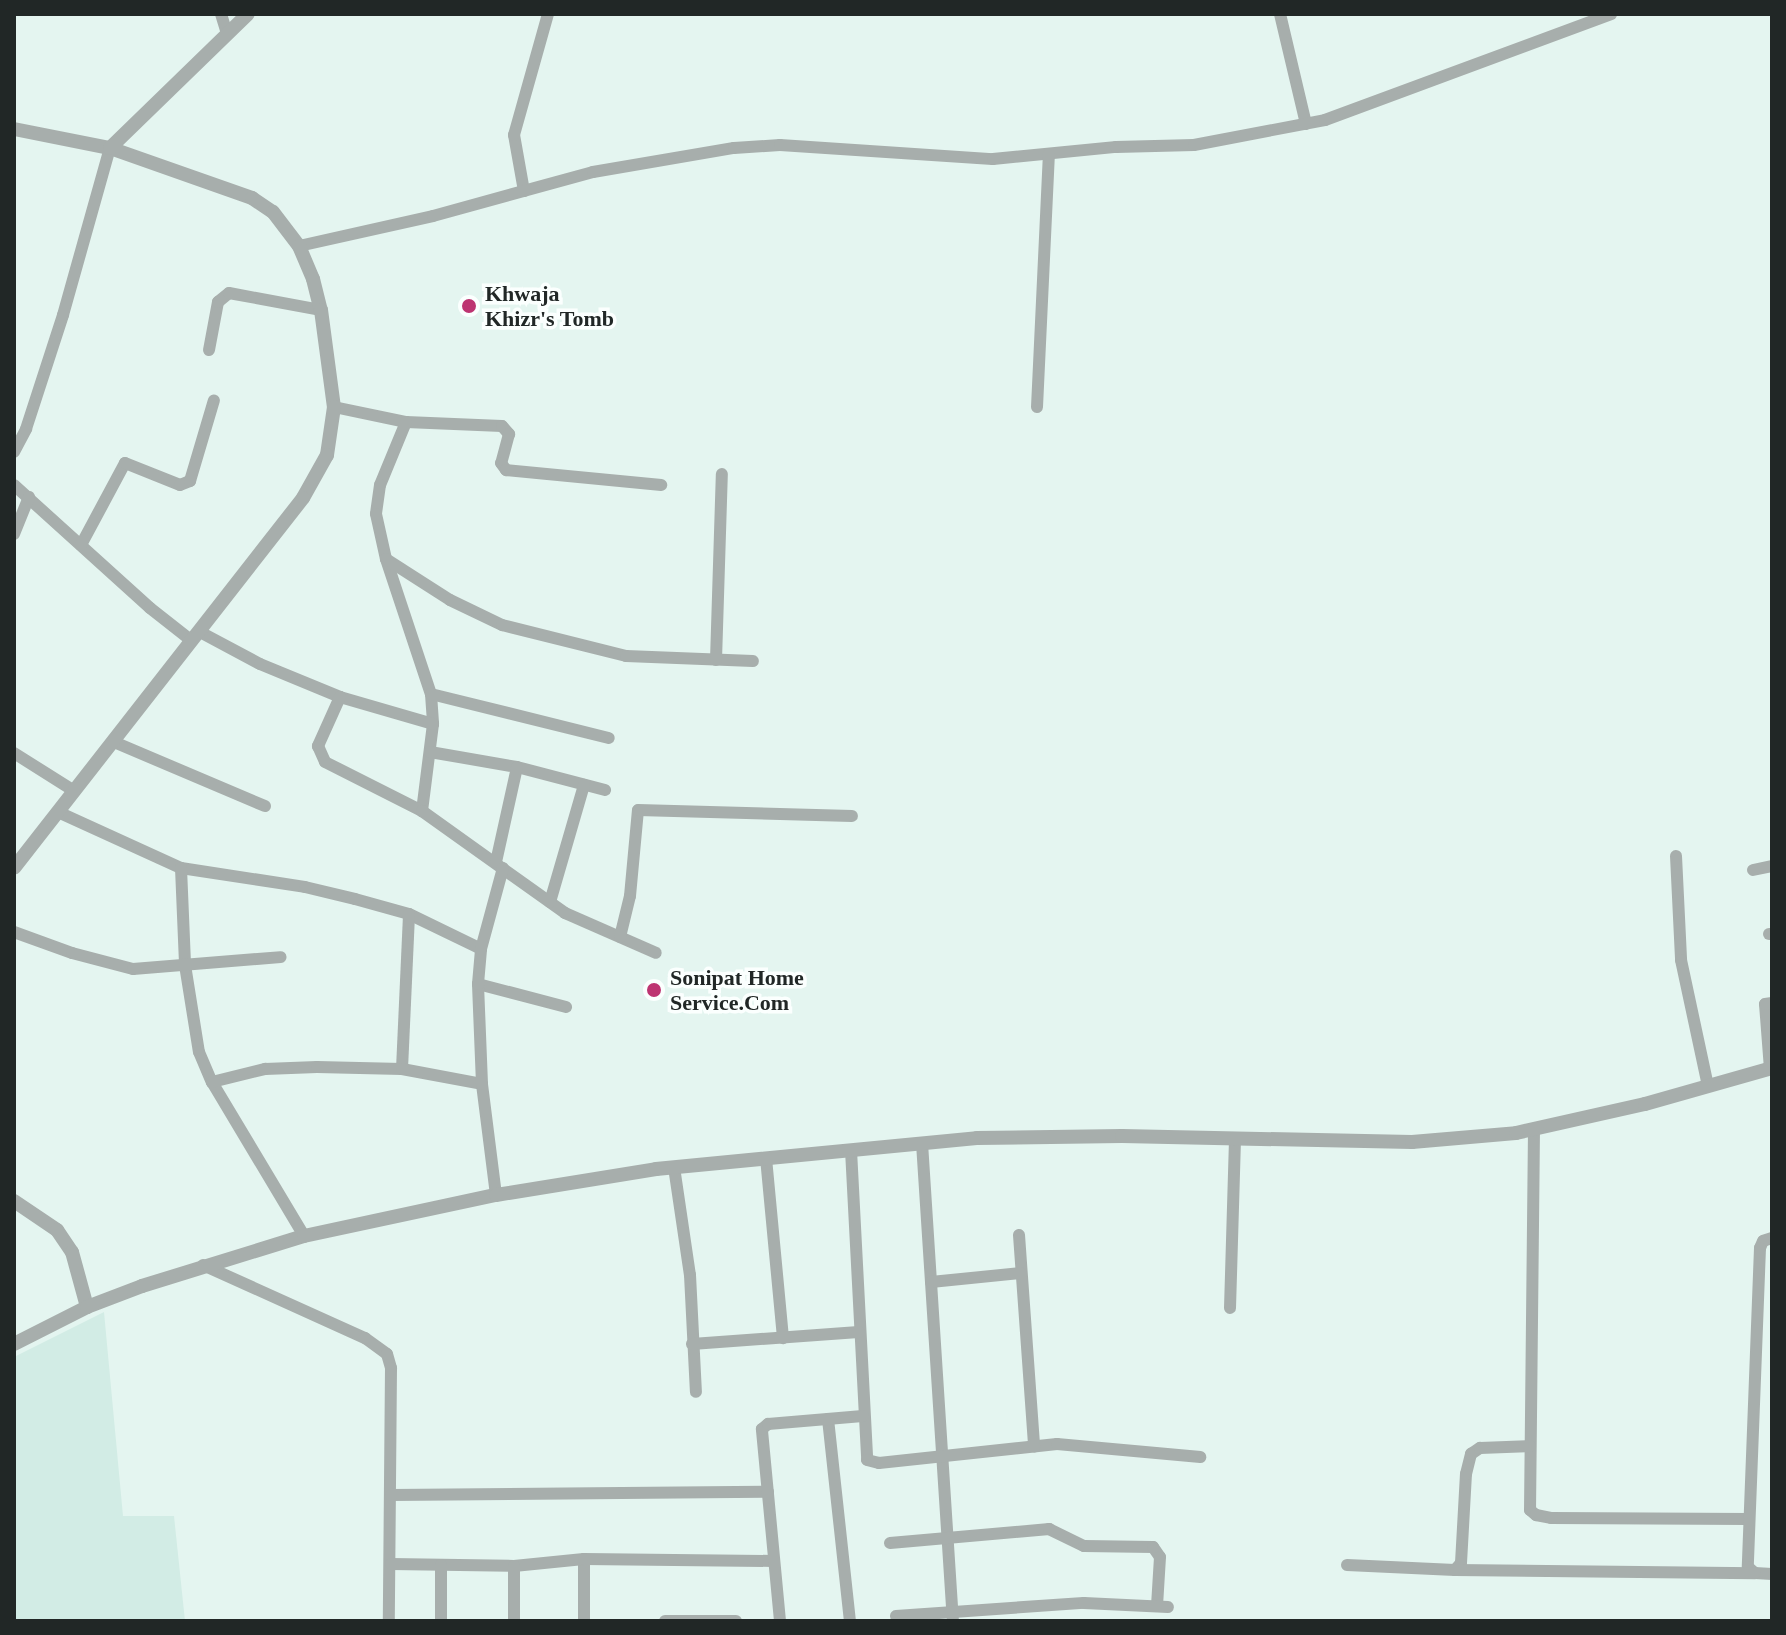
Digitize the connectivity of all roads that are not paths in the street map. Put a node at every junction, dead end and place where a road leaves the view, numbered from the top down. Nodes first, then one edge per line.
1 (221, 14) edge
2 (248, 14) edge
3 (548, 14) edge
4 (1280, 14) edge
5 (1611, 14) edge
6 (227, 34) junction
7 (1306, 124) junction
8 (14, 129) edge
9 (110, 148) junction
10 (1049, 154) junction
11 (524, 191) junction
12 (299, 246) junction
13 (321, 310) junction
14 (209, 350) dead end
15 (214, 400) dead end
16 (334, 407) junction
17 (1037, 407) dead end
18 (406, 422) junction
19 (14, 452) edge
20 (722, 474) dead end
21 (14, 485) edge
22 (661, 485) dead end
23 (29, 497) junction
24 (14, 534) edge
25 (81, 545) junction
26 (386, 559) junction
27 (196, 636) junction
28 (716, 660) junction
29 (753, 661) dead end
30 (431, 694) junction
31 (340, 697) junction
32 (433, 724) junction
33 (609, 738) dead end
34 (114, 742) junction
35 (430, 752) junction
36 (14, 753) edge
37 (517, 767) junction
38 (584, 785) junction
39 (605, 790) dead end
40 (74, 791) junction
41 (265, 806) dead end
42 (422, 811) junction
43 (58, 812) junction
44 (852, 816) dead end
45 (1676, 856) dead end
46 (500, 865) junction
47 (1772, 866) edge
48 (14, 868) edge
49 (181, 868) junction
50 (1753, 870) dead end
51 (550, 902) junction
52 (409, 914) junction
53 (14, 932) edge
54 (620, 937) junction
55 (481, 949) junction
56 (656, 953) dead end
57 (281, 957) dead end
58 (185, 965) junction
59 (478, 984) junction
60 (1772, 1003) edge
61 (566, 1007) dead end
62 (1771, 1068) edge
63 (402, 1069) junction
64 (212, 1082) junction
65 (482, 1084) junction
66 (1708, 1086) junction
67 (1534, 1129) junction
68 (1235, 1138) junction
69 (922, 1143) junction
70 (851, 1150) junction
71 (766, 1158) junction
72 (674, 1167) junction
73 (496, 1195) junction
74 (14, 1201) edge
75 (1019, 1235) dead end
76 (304, 1236) junction
77 (1772, 1238) edge
78 (203, 1265) junction
79 (1021, 1273) junction
80 (931, 1282) junction
81 (87, 1307) junction
82 (1230, 1308) dead end
83 (859, 1332) junction
84 (783, 1338) junction
85 (14, 1344) edge
86 (692, 1344) junction
87 (696, 1392) dead end
88 (863, 1416) junction
89 (828, 1419) junction
90 (1034, 1446) junction
91 (1530, 1446) junction
92 (942, 1456) junction
93 (1200, 1457) dead end
94 (768, 1492) junction
95 (391, 1495) junction
96 (1749, 1519) junction
97 (947, 1536) junction
98 (890, 1543) dead end
99 (584, 1559) junction
100 (774, 1561) junction
101 (391, 1564) junction
102 (441, 1565) junction
103 (1347, 1565) dead end
104 (514, 1566) junction
105 (1455, 1570) junction
106 (1758, 1573) junction
107 (1772, 1574) edge
108 (896, 1616) dead end
109 (953, 1617) edge
110 (389, 1621) edge
111 (441, 1621) edge
112 (514, 1621) edge
113 (584, 1621) edge
114 (665, 1621) edge
115 (736, 1621) edge
116 (780, 1621) edge
117 (850, 1621) edge

1 - 6 street
2 - 6 street
3 - 11 street
4 - 7 street
5 - 7 street
6 - 9 street
7 - 10 street
8 - 9 street
9 - 12 street
9 - 19 street
10 - 11 street
10 - 17 street
11 - 12 street
12 - 13 street
13 - 14 street
13 - 16 street
15 - 25 street
16 - 18 street
16 - 27 street
18 - 22 street
18 - 26 street
20 - 28 street
21 - 23 street
23 - 24 street
23 - 25 street
25 - 27 street
26 - 28 street
26 - 30 street
27 - 31 street
27 - 34 street
28 - 29 street
30 - 32 street
30 - 33 street
31 - 32 street
31 - 42 street
32 - 35 street
34 - 40 street
34 - 41 street
35 - 37 street
35 - 42 street
36 - 40 street
37 - 38 street
37 - 46 street
38 - 39 street
38 - 51 street
40 - 43 street
42 - 46 street
43 - 48 street
43 - 49 street
44 - 54 street
45 - 66 street
46 - 51 street
46 - 55 street
47 - 50 street
49 - 52 street
49 - 58 street
51 - 54 street
52 - 55 street
52 - 63 street
53 - 58 street
54 - 56 street
55 - 59 street
57 - 58 street
58 - 64 street
59 - 61 street
59 - 65 street
60 - 62 street
62 - 66 street
63 - 64 street
63 - 65 street
64 - 76 street
65 - 73 street
66 - 67 street
67 - 68 street
67 - 91 street
68 - 69 street
68 - 82 street
69 - 70 street
69 - 80 street
70 - 71 street
70 - 83 street
71 - 72 street
71 - 84 street
72 - 73 street
72 - 86 street
73 - 76 street
74 - 81 street
75 - 79 street
76 - 78 street
77 - 96 street
78 - 81 street
78 - 95 street
79 - 80 street
79 - 90 street
80 - 92 street
81 - 85 street
83 - 84 street
83 - 88 street
84 - 86 street
86 - 87 street
88 - 89 street
88 - 92 street
89 - 94 street
89 - 117 street
90 - 92 street
90 - 93 street
91 - 96 street
91 - 105 street
92 - 97 street
94 - 95 street
94 - 100 street
95 - 101 street
96 - 106 street
97 - 98 street
97 - 109 street
97 - 109 street
99 - 100 street
99 - 104 street
99 - 113 street
100 - 116 street
101 - 102 street
101 - 110 street
102 - 104 street
102 - 111 street
103 - 105 street
104 - 112 street
105 - 106 street
106 - 107 street
108 - 109 street
114 - 115 street

